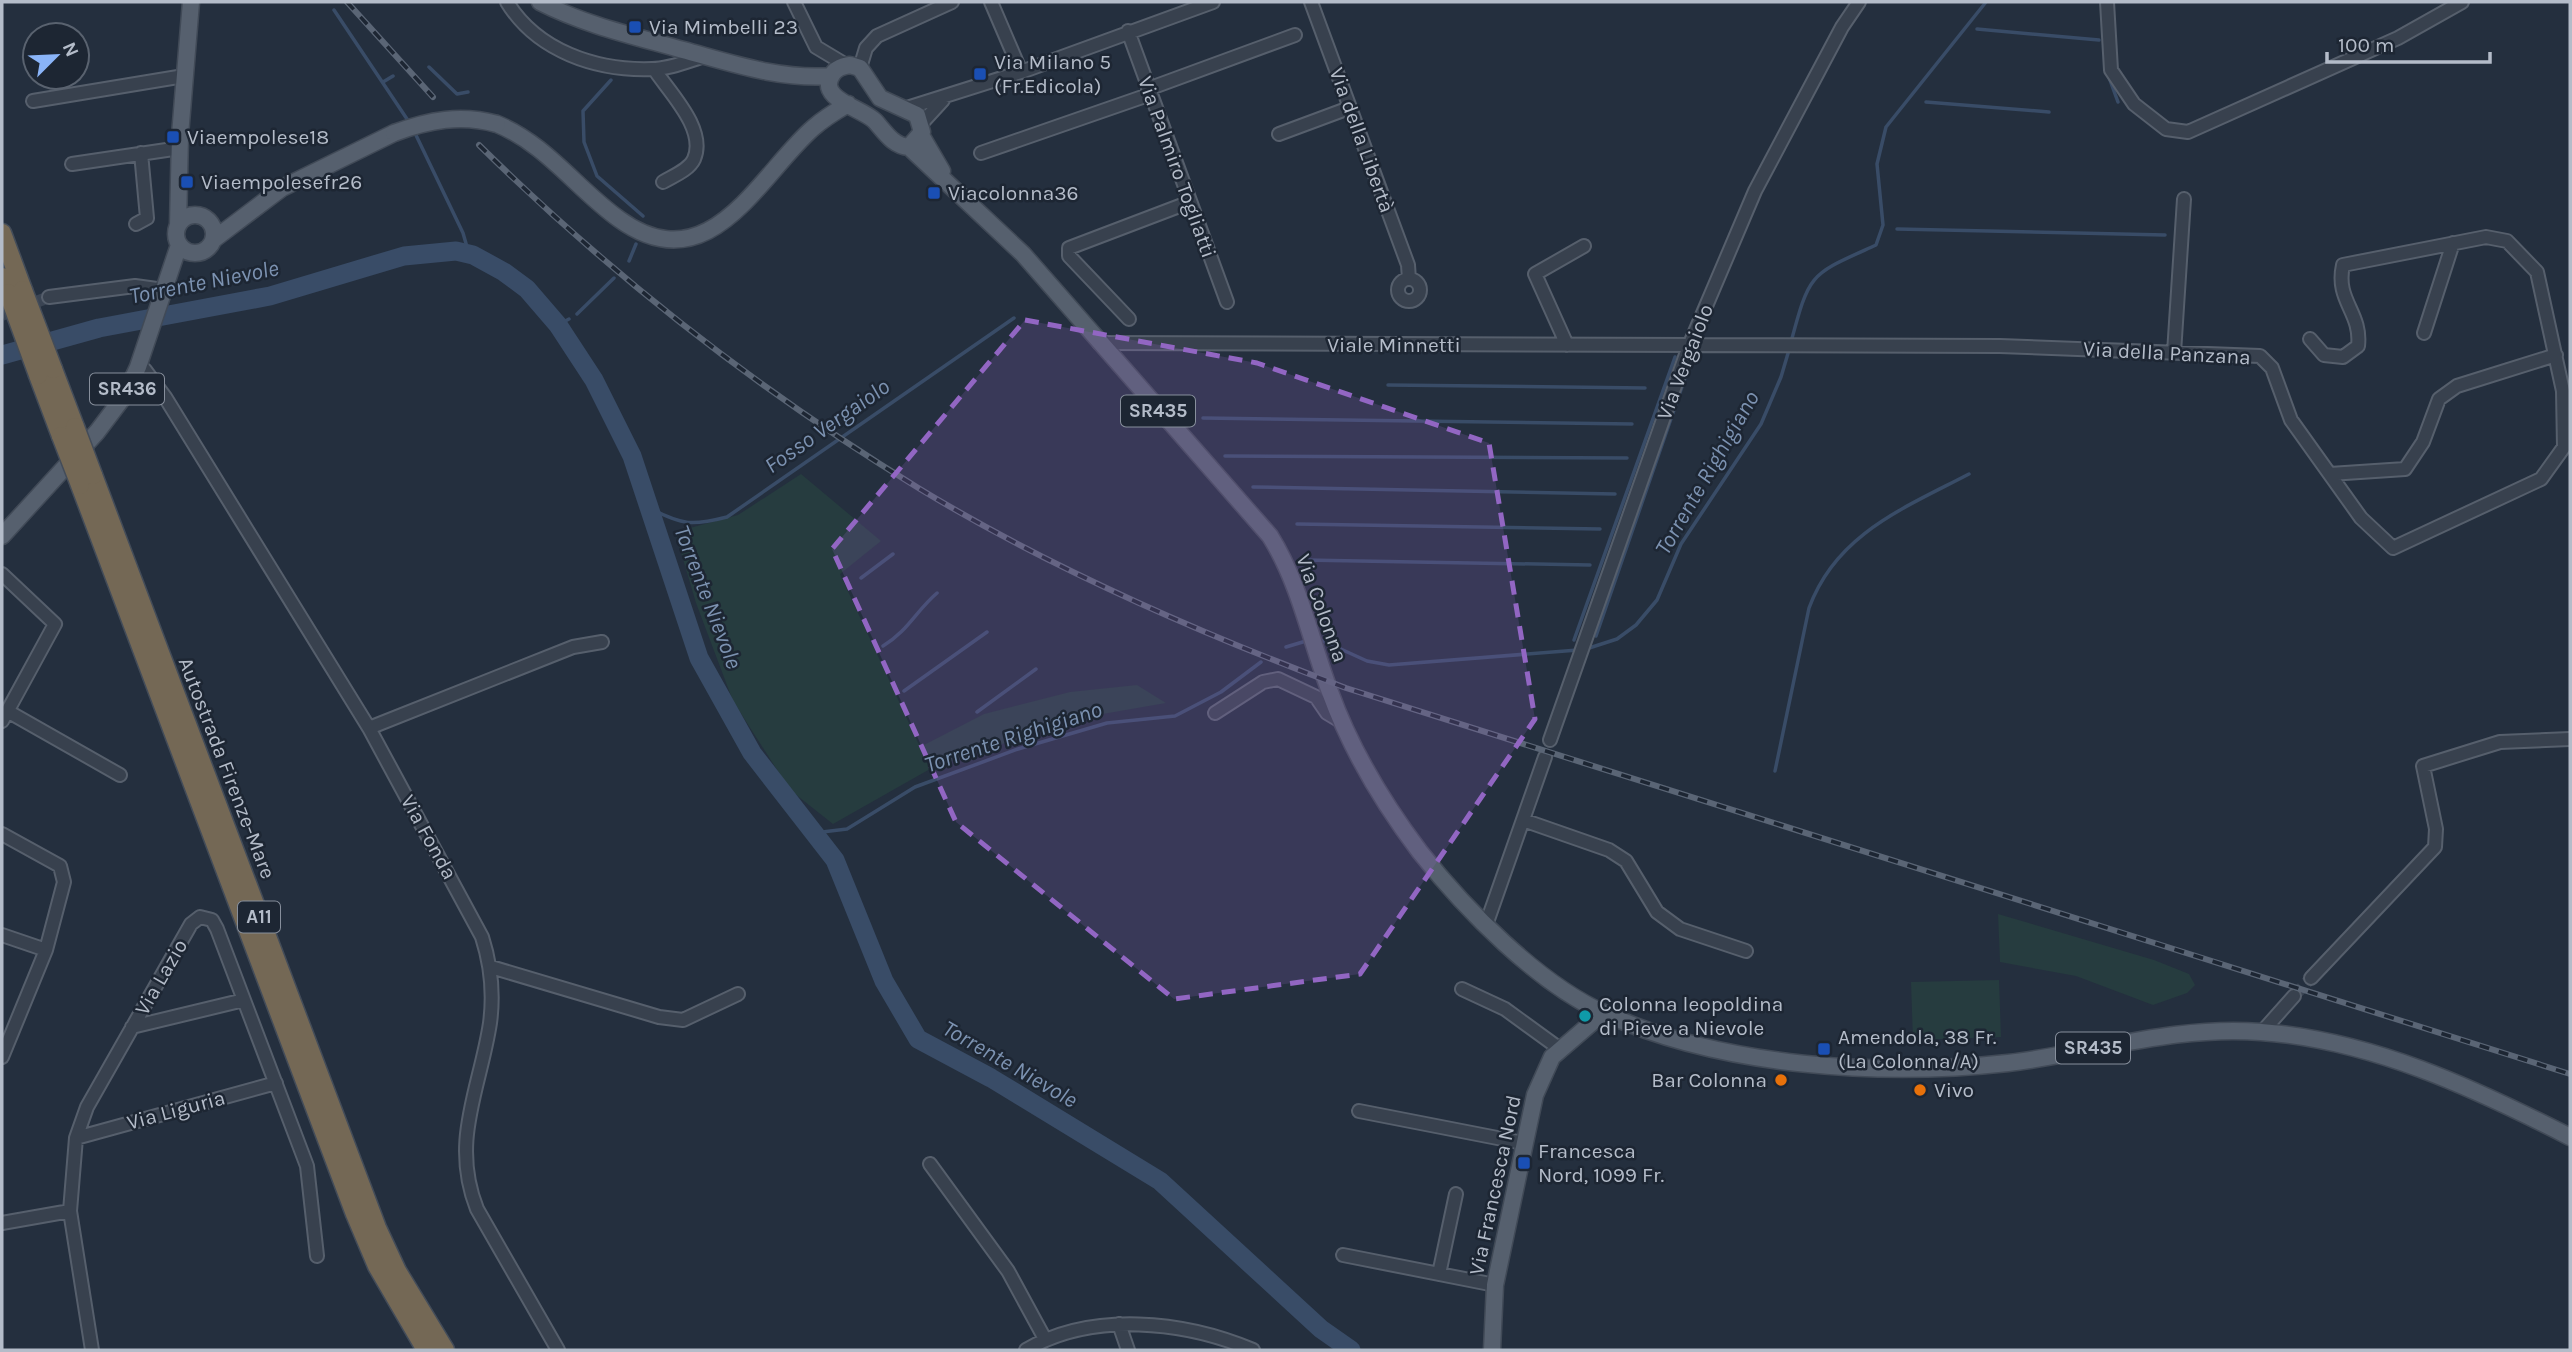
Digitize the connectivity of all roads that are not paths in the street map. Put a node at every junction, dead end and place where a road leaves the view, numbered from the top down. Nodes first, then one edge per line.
1 (507, 2) edge
2 (540, 2) edge
3 (794, 2) edge
4 (953, 2) edge
5 (991, 2) edge
6 (1213, 2) edge
7 (1311, 2) edge
8 (1859, 2) edge
9 (2107, 2) edge
10 (2462, 2) edge
11 (191, 4) edge
12 (1128, 31) junction
13 (1295, 35) dead end
14 (705, 55) junction
15 (853, 67) junction
16 (654, 69) junction
17 (1021, 72) junction
18 (184, 76) junction
19 (830, 85) junction
20 (1149, 92) junction
21 (946, 97) junction
22 (33, 101) dead end
23 (848, 104) junction
24 (907, 108) junction
25 (1349, 108) junction
26 (812, 129) junction
27 (1279, 134) dead end
28 (917, 135) junction
29 (180, 148) junction
30 (141, 153) junction
31 (981, 153) dead end
32 (72, 163) dead end
33 (663, 182) dead end
34 (2184, 199) dead end
35 (1190, 202) junction
36 (241, 217) junction
37 (206, 219) junction
38 (183, 221) junction
39 (136, 224) dead end
40 (2, 233) edge
41 (213, 240) junction
42 (2453, 243) junction
43 (179, 245) junction
44 (1584, 246) dead end
45 (196, 253) junction
46 (1409, 279) dead end
47 (167, 283) junction
48 (11, 287) edge
49 (49, 298) tunnel mouth
50 (1227, 302) dead end
51 (1129, 319) dead end
52 (2424, 334) dead end
53 (2310, 339) dead end
54 (1099, 344) junction
55 (1567, 345) junction
56 (1689, 346) junction
57 (2174, 353) junction
58 (2556, 355) junction
59 (138, 367) junction
60 (2330, 474) junction
61 (86, 480) junction
62 (2, 536) edge
63 (2, 574) edge
64 (602, 642) dead end
65 (1323, 695) junction
66 (1215, 713) dead end
67 (5, 716) edge
68 (369, 728) junction
69 (2570, 739) edge
70 (1550, 740) dead end
71 (1545, 757) dead end
72 (120, 775) dead end
73 (1523, 820) junction
74 (2, 834) edge
75 (1486, 925) junction
76 (2, 935) edge
77 (46, 950) junction
78 (1746, 951) dead end
79 (491, 967) junction
80 (2311, 978) tunnel mouth
81 (1462, 989) dead end
82 (738, 994) dead end
83 (2294, 996) tunnel mouth
84 (244, 1000) junction
85 (1603, 1013) junction
86 (132, 1027) junction
87 (2262, 1032) junction
88 (1560, 1049) junction
89 (2, 1057) edge
90 (276, 1083) junction
91 (1359, 1111) dead end
92 (2570, 1137) edge
93 (76, 1138) junction
94 (1523, 1143) junction
95 (930, 1164) dead end
96 (1456, 1194) dead end
97 (70, 1211) junction
98 (2, 1223) edge
99 (317, 1255) dead end
100 (1343, 1255) dead end
101 (1439, 1274) junction
102 (1495, 1285) junction
103 (1119, 1324) junction
104 (1045, 1339) junction
105 (1492, 1349) edge
106 (92, 1350) edge
107 (426, 1350) edge
108 (444, 1350) edge
109 (558, 1350) edge
110 (1026, 1350) edge
111 (1128, 1350) edge
112 (1254, 1350) edge

1 - 16 street
2 - 14 main road, SR435
3 - 15 street
4 - 15 street
5 - 17 street
6 - 12 street
7 - 25 street, Via della Libertà
8 - 56 street, Via Vergaiolo
9 - 10 street
11 - 18 main road
12 - 17 street
12 - 20 street, Via Palmiro Togliatti
13 - 20 street
14 - 16 street
14 - 19 main road, SR435
15 - 19 main road
15 - 24 main road, SR435
16 - 33 street
17 - 21 street
18 - 22 street
18 - 29 main road
19 - 23 main road, SR435
19 - 26 main road
20 - 31 street
20 - 35 street, Via Palmiro Togliatti
21 - 24 street
21 - 28 street
23 - 26 main road
23 - 28 main road, SR435
24 - 28 main road, SR435
25 - 27 street
25 - 46 street, Via della Libertà
26 - 36 main road, bridge
28 - 54 main road, Via Colonna / SR435
29 - 30 street
29 - 38 main road
30 - 32 street
30 - 39 street
34 - 57 street
35 - 50 street, Via Palmiro Togliatti
35 - 51 street
36 - 37 main road
36 - 41 main road
37 - 38 main road
37 - 41 main road
38 - 43 main road
40 - 48 highway, Autostrada Firenze-Mare / A11
41 - 45 main road
42 - 52 street
42 - 53 street, Via della Panzana
42 - 58 street, Via della Panzana
43 - 45 main road
43 - 47 main road, SR436
44 - 55 street
45 - 47 main road, SR436
47 - 49 street
47 - 59 main road, SR436
48 - 61 highway, Autostrada Firenze-Mare / A11, bridge
54 - 55 street, Viale Minnetti
54 - 65 main road, Via Colonna / SR435
55 - 56 street, Viale Minnetti
56 - 57 street, Via della Panzana
56 - 70 street, Via Vergaiolo
57 - 60 street, Via della Panzana
58 - 60 street
58 - 60 street, Via della Panzana
59 - 62 main road, SR436
59 - 68 street, Via Fonda
61 - 107 highway, Autostrada Firenze-Mare / A11
61 - 108 highway, Autostrada Firenze-Mare / A11
63 - 67 street
64 - 68 street
65 - 66 street
65 - 75 main road, Via Colonna / SR435
67 - 72 street
68 - 79 street, Via Fonda
69 - 80 street
71 - 73 street
73 - 75 street
73 - 78 street
74 - 77 street
75 - 85 main road, Via Colonna / SR435
76 - 77 street
77 - 89 street
79 - 82 street
79 - 109 street, Via Fonda
81 - 88 street
83 - 87 street
84 - 86 street
84 - 86 street, Via Lazio
84 - 90 street, Via Lazio
85 - 87 main road, SR435
85 - 88 main road, Via Francesca Nord
86 - 93 street, Via Lazio
87 - 92 main road, SR435
88 - 94 main road, Via Francesca Nord
90 - 93 street, Via Liguria
90 - 99 street, Via Lazio
91 - 94 street
93 - 97 street, Via Lazio
94 - 102 main road, Via Francesca Nord
95 - 104 street
96 - 101 street
97 - 98 street
97 - 106 street, Via Lazio
100 - 101 street
101 - 102 street
102 - 105 main road, Via Francesca Nord
103 - 104 street
103 - 111 street
103 - 112 street
104 - 110 street

